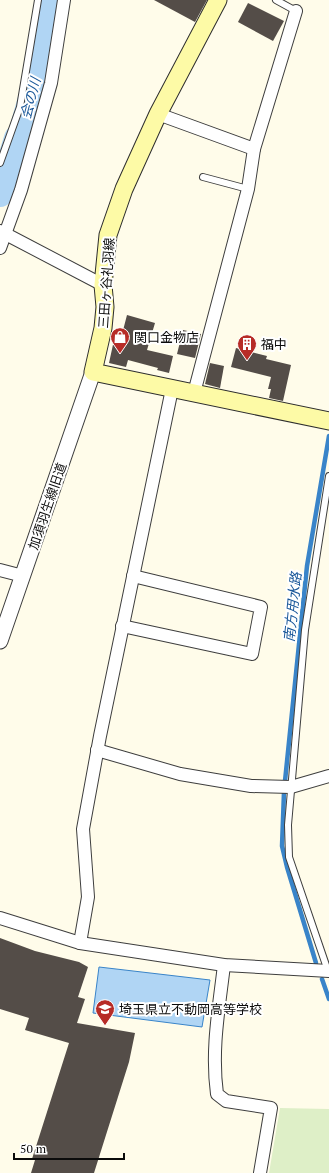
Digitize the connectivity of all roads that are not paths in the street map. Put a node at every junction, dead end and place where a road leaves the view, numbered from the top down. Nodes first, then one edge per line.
1 (38, 0) edge
2 (64, 0) edge
3 (218, 0) edge
4 (276, 0) edge
5 (296, 11) joint
6 (158, 114) junction
7 (254, 149) junction
8 (0, 163) edge
9 (203, 177) dead end
10 (248, 189) junction
11 (2, 233) edge
12 (0, 248) edge
13 (103, 285) junction
14 (93, 372) junction
15 (172, 389) junction
16 (194, 393) junction
17 (329, 421) edge
18 (329, 476) edge
19 (0, 570) edge
20 (23, 576) junction
21 (133, 576) junction
22 (122, 626) junction
23 (0, 641) edge
24 (97, 750) junction
25 (329, 776) edge
26 (287, 787) junction
27 (0, 918) edge
28 (80, 943) junction
29 (224, 965) junction
30 (325, 971) edge
31 (260, 1173) edge

1 - 8 lane
2 - 11 street
3 - 6 main road, 三田ヶ谷礼羽線
4 - 5 lane
5 - 7 street
6 - 7 street
6 - 13 main road, 三田ヶ谷礼羽線
7 - 10 street
9 - 10 lane
10 - 16 street
11 - 12 street
11 - 13 street
13 - 14 main road, 三田ヶ谷礼羽線
14 - 15 main road
14 - 20 street, 加須羽生線旧道
15 - 16 main road
15 - 21 street
16 - 17 main road
18 - 26 lane
19 - 20 street
20 - 23 street, 加須羽生線旧道
21 - 22 street
21 - 22 street
22 - 24 street
24 - 26 street
24 - 28 street
25 - 26 street
26 - 30 lane
27 - 28 street
28 - 29 street
29 - 30 street
29 - 31 street

